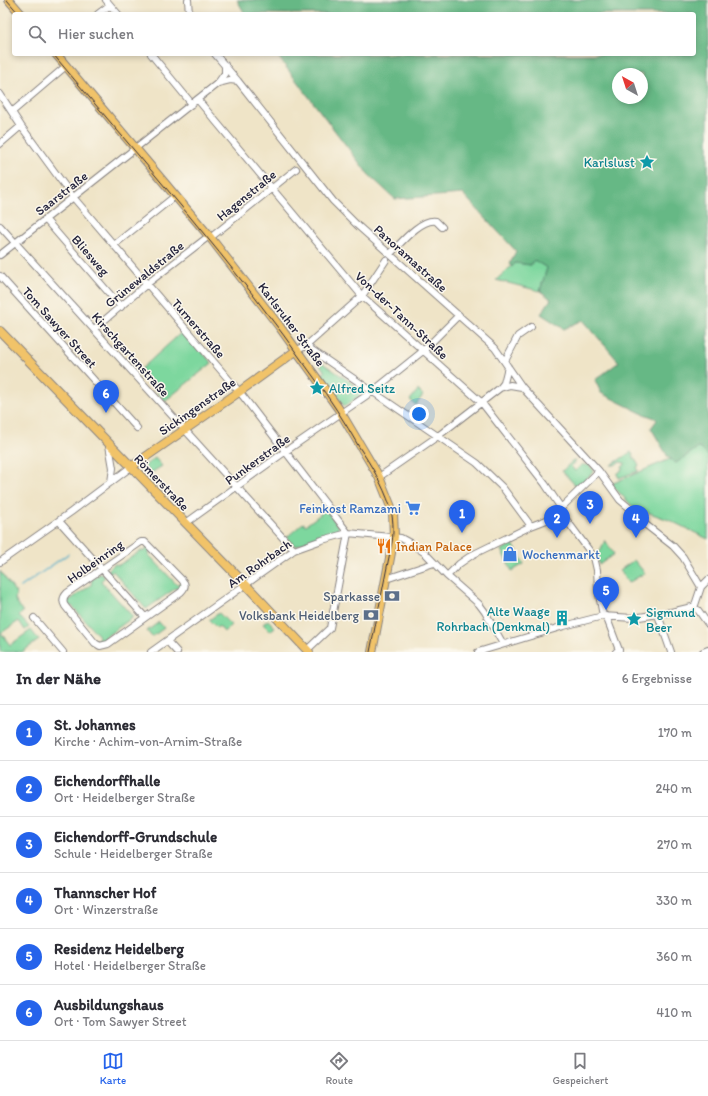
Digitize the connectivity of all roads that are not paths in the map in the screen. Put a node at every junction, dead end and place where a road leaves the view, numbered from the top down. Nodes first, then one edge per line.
1 (9, 0) edge
2 (188, 0) edge
3 (108, 2) edge
4 (19, 12) edge
5 (100, 12) edge
6 (116, 12) edge
7 (189, 12) edge
8 (58, 56) edge
9 (153, 56) edge
10 (217, 56) edge
11 (225, 65) junction
12 (66, 66) junction
13 (238, 81) junction
14 (218, 83) junction
15 (0, 94) edge
16 (198, 100) junction
17 (192, 104) junction
18 (12, 112) junction
19 (21, 126) junction
20 (0, 144) edge
21 (135, 148) junction
22 (296, 169) dead end
23 (272, 188) junction
24 (175, 196) junction
25 (73, 198) junction
26 (45, 219) junction
27 (0, 226) edge
28 (442, 227) dead end
29 (210, 237) junction
30 (15, 243) junction
31 (114, 245) junction
32 (390, 254) junction
33 (0, 255) edge
34 (386, 260) dead end
35 (0, 276) edge
36 (147, 284) junction
37 (362, 296) junction
38 (121, 307) junction
39 (458, 315) junction
40 (531, 326) dead end
41 (94, 330) junction
42 (0, 331) edge
43 (306, 346) junction
44 (297, 350) junction
45 (423, 351) junction
46 (506, 364) junction
47 (500, 388) junction
48 (522, 388) junction
49 (373, 391) junction
50 (239, 392) junction
51 (482, 403) junction
52 (341, 413) junction
53 (137, 428) dead end
54 (185, 430) junction
55 (438, 436) junction
56 (109, 445) junction
57 (286, 451) junction
58 (131, 467) junction
59 (599, 471) junction
60 (379, 477) junction
61 (111, 482) junction
62 (237, 487) junction
63 (561, 511) junction
64 (59, 521) junction
65 (186, 523) junction
66 (531, 526) junction
67 (348, 533) junction
68 (394, 537) junction
69 (294, 550) junction
70 (0, 562) edge
71 (434, 563) junction
72 (102, 569) junction
73 (447, 576) junction
74 (386, 579) junction
75 (708, 580) edge
76 (246, 585) junction
77 (701, 587) junction
78 (694, 608) junction
79 (658, 615) junction
80 (604, 616) junction
81 (145, 617) junction
82 (34, 618) dead end
83 (708, 624) edge
84 (167, 641) junction
85 (503, 644) junction
86 (708, 650) edge
87 (309, 651) edge
88 (618, 651) edge
89 (63, 652) edge
90 (151, 652) edge
91 (177, 652) edge
92 (372, 652) edge
93 (478, 652) edge
94 (671, 652) edge
95 (703, 652) edge

1 - 4 main road
2 - 7 street
3 - 5 street
3 - 6 street
8 - 12 main road, Karlsruher Straße
9 - 17 street
10 - 11 street, Panoramastraße
11 - 13 street, Panoramastraße
11 - 14 street
12 - 18 street
12 - 21 main road, Karlsruher Straße
13 - 14 street
13 - 32 street, Panoramastraße
14 - 16 street, Saarstraße
15 - 18 street, Turnerstraße
16 - 17 street, Saarstraße
16 - 23 street, Von-der-Tann-Straße
17 - 21 street, Saarstraße
18 - 19 street, Turnerstraße
19 - 20 street
19 - 25 street, Turnerstraße
21 - 24 main road, Karlsruher Straße
21 - 25 street, Saarstraße
22 - 23 street, Hagenstraße
23 - 29 street, Hagenstraße
23 - 37 street, Von-der-Tann-Straße
24 - 29 main road, Karlsruher Straße
24 - 31 street
25 - 26 street, Saarstraße
25 - 31 street, Turnerstraße
26 - 30 street, Saarstraße
26 - 38 street, Bliesweg
27 - 30 street, Kirschgartenstraße
28 - 32 street
29 - 36 street, Grünewaldstraße
29 - 44 main road, Karlsruher Straße
30 - 33 street, Saarstraße
30 - 41 street, Kirschgartenstraße
31 - 36 street, Turnerstraße
32 - 39 street, Panoramastraße
34 - 37 street
35 - 53 street, Tom Sawyer Street
36 - 38 street, Grünewaldstraße
36 - 50 street, Turnerstraße
37 - 43 street
37 - 45 street, Von-der-Tann-Straße
38 - 41 street, Grünewaldstraße
39 - 45 street, Punkerstraße
39 - 46 street, Panoramastraße
40 - 46 street
41 - 54 street, Kirschgartenstraße
42 - 56 main road, Römerstraße
43 - 44 street
43 - 49 street
44 - 50 main road, Sickingenstraße
44 - 52 main road, Karlsruher Straße
45 - 49 street, Punkerstraße
45 - 51 street, Von-der-Tann-Straße
46 - 47 street
46 - 48 street, Panoramastraße
47 - 48 street
47 - 51 street
48 - 59 street, Panoramastraße
49 - 52 street, Punkerstraße
49 - 55 street
50 - 54 main road, Sickingenstraße
50 - 57 street, Turnerstraße
51 - 55 street
51 - 63 street, Von-der-Tann-Straße
52 - 57 street, Punkerstraße
52 - 60 main road, Karlsruher Straße
54 - 58 main road, Sickingenstraße
54 - 62 street, Kirschgartenstraße
55 - 60 street
55 - 66 street
56 - 58 main road, Römerstraße
56 - 61 street
57 - 62 street, Punkerstraße
57 - 67 street, Turnerstraße
58 - 61 street, Sickingenstraße
58 - 65 main road, Römerstraße
59 - 63 street
59 - 77 street, Panoramastraße
60 - 68 main road, Karlsruher Straße
61 - 64 street, Sickingenstraße
62 - 65 street, Punkerstraße
62 - 69 street, Kirschgartenstraße
63 - 66 street
63 - 80 street, Von-der-Tann-Straße
64 - 70 street, Sickingenstraße
64 - 72 street
65 - 76 main road, Römerstraße
66 - 73 street
67 - 68 street, Am Rohrbach
67 - 69 street, Am Rohrbach
67 - 87 street
68 - 71 street, Am Rohrbach
68 - 74 main road, Karlsruher Straße
69 - 76 street, Am Rohrbach
71 - 73 street, Am Rohrbach
71 - 74 street
72 - 81 street
72 - 81 street, Holbeinring
72 - 81 street, Holbeinring
73 - 85 street, Am Rohrbach
74 - 92 main road, Karlsruher Straße
75 - 77 street
76 - 84 street, Am Rohrbach
76 - 87 main road, Römerstraße
77 - 78 street
78 - 79 street
78 - 83 street
79 - 80 street
79 - 94 street
80 - 85 street
80 - 88 street, Von-der-Tann-Straße
82 - 89 street
84 - 90 street, Am Rohrbach
84 - 91 street
85 - 93 street
86 - 95 street

